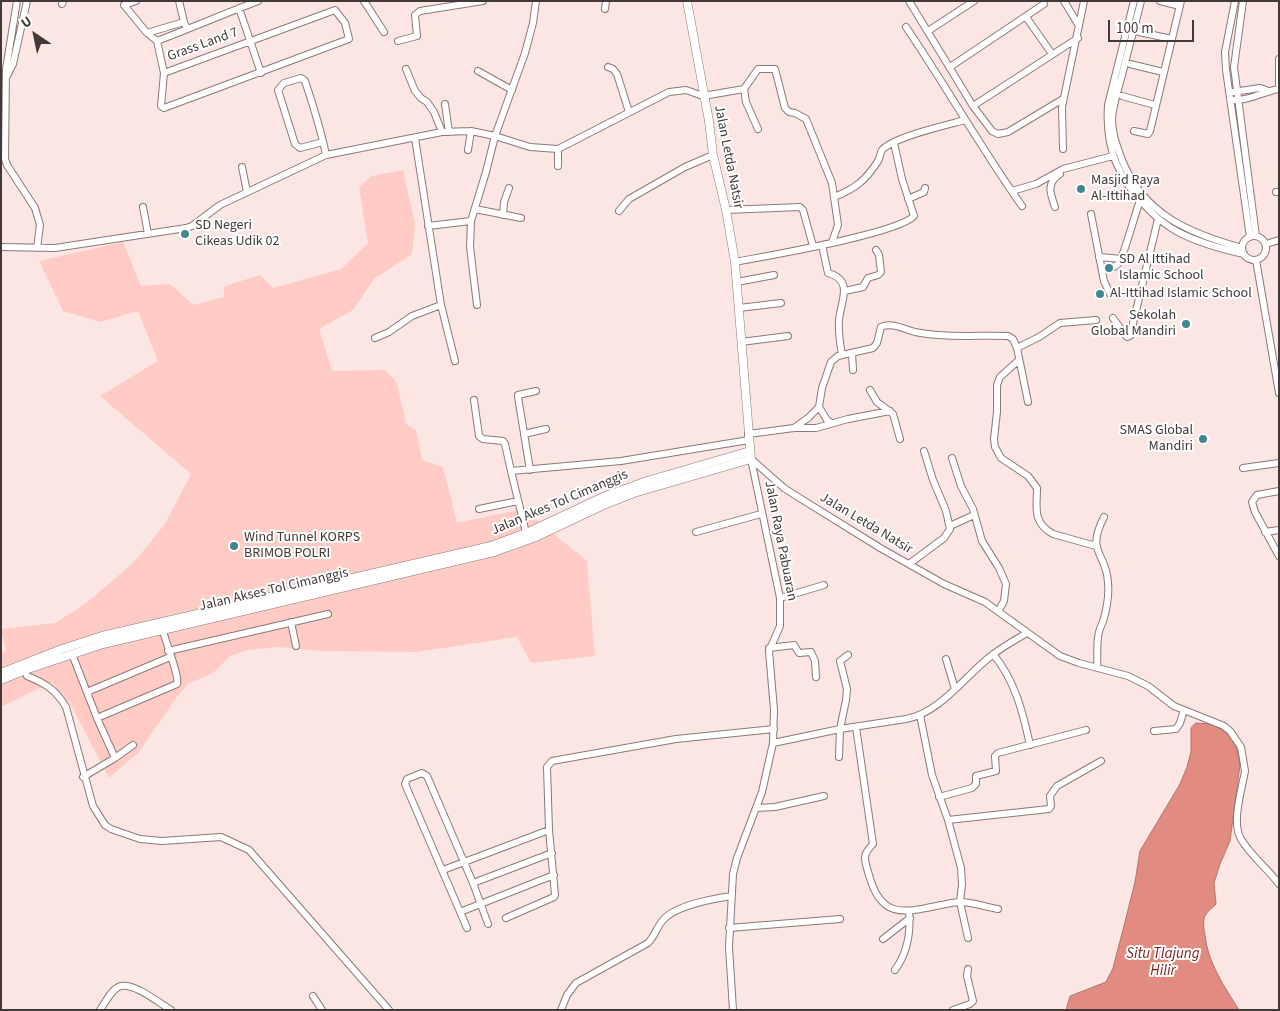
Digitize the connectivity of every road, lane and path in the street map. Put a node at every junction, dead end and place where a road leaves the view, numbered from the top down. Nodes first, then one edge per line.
1 (17, 1) edge
2 (27, 1) edge
3 (136, 1) edge
4 (180, 1) edge
5 (258, 1) edge
6 (364, 1) edge
7 (483, 1) edge
8 (536, 1) edge
9 (606, 1) edge
10 (687, 1) edge
11 (909, 1) edge
12 (974, 1) edge
13 (1064, 1) edge
14 (1084, 1) edge
15 (1134, 1) edge
16 (1141, 1) edge
17 (1160, 1) edge
18 (1235, 1) edge
19 (1243, 1) edge
20 (1044, 4) dead end
21 (1181, 4) edge
22 (239, 8) junction
23 (605, 9) dead end
24 (1026, 17) junction
25 (186, 26) junction
26 (1079, 26) junction
27 (906, 27) dead end
28 (928, 31) junction
29 (384, 32) dead end
30 (1139, 32) dead end
31 (147, 33) junction
32 (1078, 38) junction
33 (1172, 39) junction
34 (157, 41) junction
35 (398, 41) dead end
36 (250, 42) junction
37 (1052, 54) junction
38 (1279, 59) edge
39 (1130, 64) dead end
40 (1278, 64) edge
41 (608, 66) dead end
42 (950, 67) junction
43 (406, 69) dead end
44 (5, 71) edge
45 (478, 71) dead end
46 (164, 72) junction
47 (1163, 72) junction
48 (261, 73) junction
49 (1279, 85) edge
50 (744, 89) junction
51 (1279, 89) edge
52 (512, 90) junction
53 (1269, 91) junction
54 (1237, 92) junction
55 (704, 96) junction
56 (1122, 96) dead end
57 (1230, 96) junction
58 (1063, 99) junction
59 (1238, 100) junction
60 (445, 104) dead end
61 (1155, 105) junction
62 (973, 106) junction
63 (4, 107) edge
64 (630, 112) junction
65 (965, 120) junction
66 (758, 129) dead end
67 (471, 131) junction
68 (442, 132) junction
69 (450, 132) junction
70 (1134, 132) dead end
71 (494, 136) junction
72 (415, 138) junction
73 (323, 142) junction
74 (894, 143) junction
75 (558, 149) junction
76 (1063, 149) dead end
77 (468, 150) dead end
78 (326, 155) junction
79 (713, 155) junction
80 (1114, 158) junction
81 (558, 166) dead end
82 (242, 167) dead end
83 (509, 188) dead end
84 (925, 188) dead end
85 (1012, 191) junction
86 (247, 192) junction
87 (834, 197) junction
88 (1141, 197) junction
89 (908, 199) junction
90 (1022, 206) dead end
91 (143, 207) dead end
92 (1055, 207) dead end
93 (475, 209) junction
94 (726, 210) junction
95 (619, 211) dead end
96 (1091, 214) dead end
97 (503, 215) junction
98 (521, 218) dead end
99 (1158, 219) junction
100 (471, 221) junction
101 (428, 226) junction
102 (148, 234) junction
103 (1253, 237) junction
104 (1279, 240) edge
105 (832, 242) junction
106 (1266, 244) junction
107 (822, 245) junction
108 (813, 246) junction
109 (1, 247) edge
110 (37, 248) junction
111 (876, 250) dead end
112 (1243, 251) junction
113 (1099, 257) junction
114 (1122, 259) junction
115 (1256, 260) junction
116 (735, 262) junction
117 (1102, 271) junction
118 (774, 275) dead end
119 (737, 282) junction
120 (845, 291) junction
121 (1110, 294) dead end
122 (781, 302) dead end
123 (441, 305) junction
124 (477, 305) dead end
125 (739, 308) junction
126 (1113, 318) dead end
127 (1096, 320) dead end
128 (788, 336) dead end
129 (375, 338) dead end
130 (741, 342) junction
131 (1017, 348) junction
132 (852, 353) junction
133 (842, 355) junction
134 (455, 360) dead end
135 (1019, 360) junction
136 (853, 370) dead end
137 (870, 390) dead end
138 (536, 392) dead end
139 (1279, 393) edge
140 (474, 400) dead end
141 (1028, 402) dead end
142 (819, 407) junction
143 (890, 411) junction
144 (831, 423) junction
145 (794, 428) junction
146 (546, 430) dead end
147 (524, 434) junction
148 (749, 437) junction
149 (900, 439) dead end
150 (924, 451) dead end
151 (750, 455) junction
152 (952, 458) dead end
153 (1279, 463) edge
154 (1243, 468) dead end
155 (530, 470) junction
156 (511, 471) junction
157 (1279, 491) edge
158 (518, 501) junction
159 (479, 509) dead end
160 (761, 514) junction
161 (974, 515) junction
162 (1104, 517) dead end
163 (950, 526) junction
164 (1279, 530) edge
165 (696, 532) dead end
166 (1265, 532) junction
167 (526, 533) junction
168 (1096, 546) junction
169 (1279, 556) edge
170 (909, 564) junction
171 (824, 585) dead end
172 (780, 598) junction
173 (999, 610) junction
174 (328, 614) dead end
175 (291, 622) junction
176 (162, 626) junction
177 (1027, 634) junction
178 (296, 646) dead end
179 (769, 648) junction
180 (72, 654) junction
181 (169, 654) junction
182 (993, 654) junction
183 (848, 655) dead end
184 (946, 659) dead end
185 (23, 667) junction
186 (1097, 667) junction
187 (1, 673) edge
188 (816, 677) dead end
189 (1, 680) edge
190 (955, 689) junction
191 (87, 692) junction
192 (1184, 710) junction
193 (920, 715) junction
194 (97, 718) junction
195 (856, 727) junction
196 (774, 729) junction
197 (840, 729) junction
198 (1086, 730) dead end
199 (1154, 731) dead end
200 (773, 743) junction
201 (133, 745) dead end
202 (1030, 745) junction
203 (839, 756) dead end
204 (115, 758) junction
205 (1101, 761) dead end
206 (84, 777) junction
207 (824, 796) dead end
208 (939, 797) junction
209 (756, 808) junction
210 (948, 820) junction
211 (549, 830) junction
212 (552, 853) junction
213 (464, 862) junction
214 (443, 870) junction
215 (554, 875) junction
216 (473, 883) junction
217 (1279, 884) edge
218 (730, 896) junction
219 (960, 902) junction
220 (481, 904) junction
221 (998, 909) dead end
222 (460, 912) junction
223 (909, 914) junction
224 (506, 918) dead end
225 (840, 919) dead end
226 (488, 924) dead end
227 (467, 928) dead end
228 (729, 928) junction
229 (968, 938) dead end
230 (883, 939) dead end
231 (968, 969) dead end
232 (895, 970) dead end
233 (313, 996) dead end
234 (100, 1010) edge
235 (171, 1010) edge
236 (322, 1010) edge
237 (389, 1010) edge
238 (562, 1010) edge
239 (733, 1010) edge
240 (953, 1010) edge

1 - 44 street
2 - 44 street
3 - 31 street
4 - 25 street
5 - 22 street
6 - 29 street
7 - 35 street
8 - 52 street
9 - 23 street
10 - 55 main road, Jalan Letda Natsir
11 - 28 street
12 - 28 street
13 - 26 street
14 - 26 street
15 - 80 street
16 - 88 street
17 - 21 street
18 - 57 street
19 - 54 street
20 - 24 street
21 - 33 street
22 - 25 street
22 - 36 street
24 - 37 street
24 - 42 street
25 - 31 street
25 - 34 street
26 - 32 street
27 - 65 street
28 - 42 street
30 - 33 street
31 - 34 street
32 - 37 street
32 - 58 street
33 - 47 street
34 - 46 street
36 - 46 street, Grass Land 7
36 - 48 street
36 - 48 street, Grass Land 7
37 - 62 street
38 - 40 street
39 - 47 street
40 - 49 street
41 - 64 street
42 - 62 street
43 - 68 street
44 - 63 street
45 - 52 street
46 - 48 street
47 - 61 street
50 - 55 street
50 - 66 street
50 - 87 street
51 - 53 street
52 - 71 street
53 - 54 street
53 - 59 street
54 - 57 street
54 - 59 street
55 - 64 street
55 - 79 main road, Jalan Letda Natsir
56 - 61 street
57 - 59 street
57 - 103 street
58 - 62 street
58 - 76 street
59 - 103 street
60 - 69 street
61 - 70 street
63 - 110 street
64 - 75 street
65 - 74 street
65 - 85 street
67 - 69 street
67 - 71 street
67 - 77 street
68 - 69 street
68 - 72 street
71 - 75 street
71 - 93 street
72 - 78 street
72 - 101 street
73 - 73 street
73 - 78 street
74 - 87 street
74 - 89 street
75 - 81 street
78 - 86 street
79 - 94 main road, Jalan Letda Natsir
79 - 95 street
80 - 85 street
80 - 88 street
80 - 92 street
82 - 86 street
83 - 97 street
84 - 89 street
85 - 90 street
86 - 102 street
87 - 105 street
88 - 99 street
88 - 112 street
88 - 114 street
89 - 105 street
91 - 102 street
93 - 97 street
93 - 100 street
94 - 108 street
94 - 116 main road, Jalan Letda Natsir
96 - 113 street
97 - 98 street
99 - 112 street
99 - 126 street
100 - 101 street
100 - 124 street
101 - 123 street
102 - 110 street
103 - 106 street
103 - 112 street
104 - 106 street
105 - 107 street
106 - 115 street
107 - 108 street
107 - 120 street
108 - 116 street
109 - 110 street
111 - 120 street
112 - 115 street
113 - 114 street
113 - 117 street
114 - 117 street
115 - 139 street
116 - 119 main road, Jalan Letda Natsir
117 - 121 street
118 - 119 street
119 - 125 main road, Jalan Letda Natsir
120 - 133 street
122 - 125 street
123 - 129 street
123 - 134 street
125 - 130 main road, Jalan Letda Natsir
127 - 131 street
128 - 130 street
130 - 148 main road, Jalan Letda Natsir
131 - 132 street
131 - 135 street
132 - 133 street
132 - 136 street
133 - 142 street
135 - 141 street
135 - 168 street
137 - 143 street
138 - 147 street
140 - 156 street
142 - 144 street
142 - 145 street
143 - 144 street
143 - 149 street
144 - 145 street
145 - 148 street
146 - 147 street
147 - 155 street
148 - 151 main road, Jalan Letda Natsir
148 - 155 street
150 - 163 street
151 - 160 street, Jalan Raya Pabuaran
151 - 167 main road, Jalan Akes Tol Cimanggis
151 - 170 street, Jalan Letda Natsir
151 - 176 main road, Jalan Akses Tol Cimanggis
152 - 161 street
153 - 154 street
155 - 156 street
156 - 158 street
157 - 166 street
158 - 159 street
158 - 167 street
160 - 165 street
160 - 172 street, Jalan Raya Pabuaran
161 - 163 street
161 - 173 street
162 - 168 street
163 - 170 street
164 - 166 street
166 - 169 street
167 - 176 main road, Jalan Akes Tol Cimanggis
168 - 186 street
170 - 173 street, Jalan Letda Natsir
171 - 172 street
172 - 179 street, Jalan Raya Pabuaran
173 - 177 street, Jalan Letda Natsir
174 - 175 street
175 - 178 street
175 - 181 street
176 - 180 main road, Jalan Akses Tol Cimanggis
176 - 181 street
176 - 185 main road, Jalan Akes Tol Cimanggis
177 - 182 street
177 - 186 street, Jalan Letda Natsir
179 - 188 street
179 - 196 street
180 - 185 main road, Jalan Akses Tol Cimanggis
180 - 191 street
181 - 191 street
181 - 194 street
182 - 190 street
182 - 202 street
183 - 197 street
184 - 190 street
185 - 187 main road, Jalan Akes Tol Cimanggis
185 - 189 main road, Jalan Akses Tol Cimanggis
185 - 206 street
186 - 192 street, Jalan Letda Natsir
190 - 193 street
191 - 194 street
192 - 199 street
192 - 217 street, Jalan Letda Natsir
193 - 195 street
193 - 208 street
194 - 204 street
195 - 197 street
195 - 223 street
196 - 200 street
196 - 211 street
197 - 200 street
197 - 203 street
198 - 202 street
200 - 209 street
201 - 204 street
202 - 208 street
204 - 206 street
205 - 210 street
206 - 237 street
207 - 209 street
208 - 210 street
209 - 218 street
210 - 219 street
211 - 212 street
211 - 213 street
212 - 215 street
212 - 216 street
213 - 214 street
213 - 214 street
213 - 216 street
214 - 222 street
215 - 220 street
215 - 224 street
216 - 220 street
218 - 228 street
218 - 238 street
219 - 221 street
219 - 223 street
219 - 229 street
220 - 222 street
220 - 226 street
222 - 227 street
223 - 230 street
223 - 232 street
225 - 228 street
228 - 239 street
231 - 240 street
233 - 236 street
234 - 235 street

